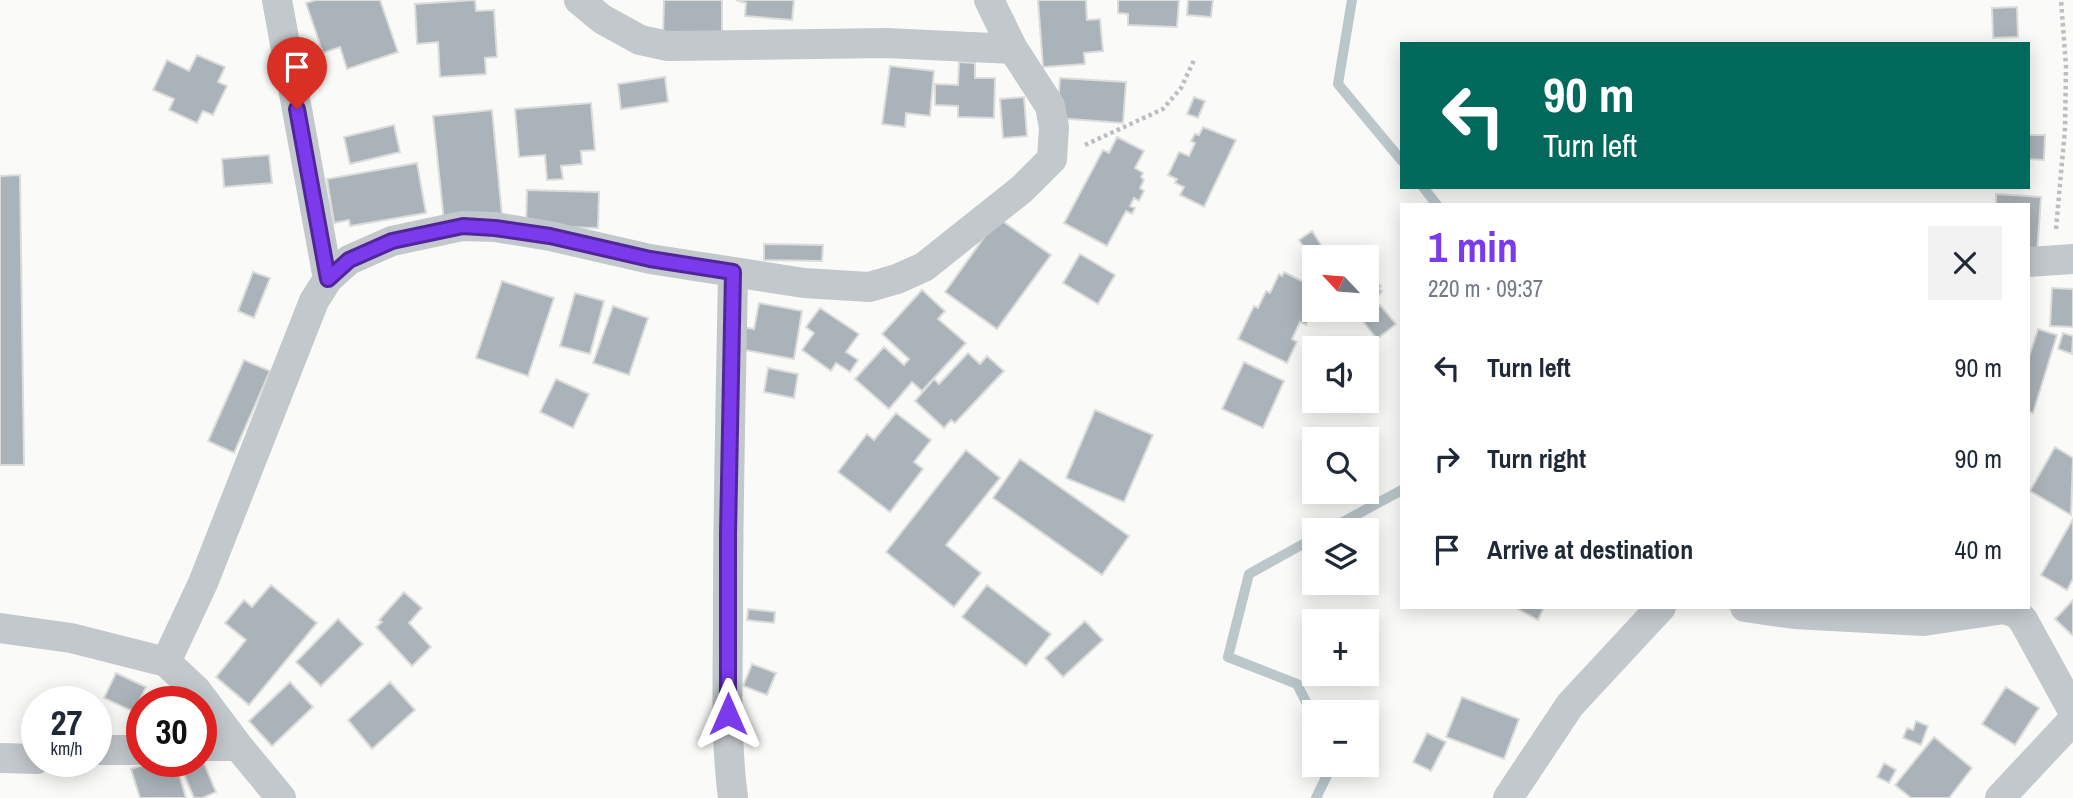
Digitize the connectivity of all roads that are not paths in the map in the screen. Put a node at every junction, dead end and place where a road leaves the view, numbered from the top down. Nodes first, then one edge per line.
1 (276, 0) edge
2 (579, 0) edge
3 (989, 0) edge
4 (1013, 50) junction
5 (733, 272) junction
6 (328, 279) junction
7 (1659, 609) edge
8 (1759, 609) edge
9 (1848, 612) edge
10 (0, 628) edge
11 (166, 662) junction
12 (2073, 711) edge
13 (2073, 720) edge
14 (217, 746) edge
15 (238, 746) junction
16 (0, 758) edge
17 (21, 759) edge
18 (281, 798) edge
19 (733, 798) edge
20 (1508, 798) edge
21 (2000, 798) edge

1 - 6 street
2 - 4 street
3 - 4 street
4 - 5 street
5 - 6 street
5 - 19 street
6 - 11 street
7 - 20 street
8 - 9 street
9 - 12 street
10 - 11 street
11 - 15 street
13 - 21 street
14 - 15 street
15 - 18 street
16 - 17 street

